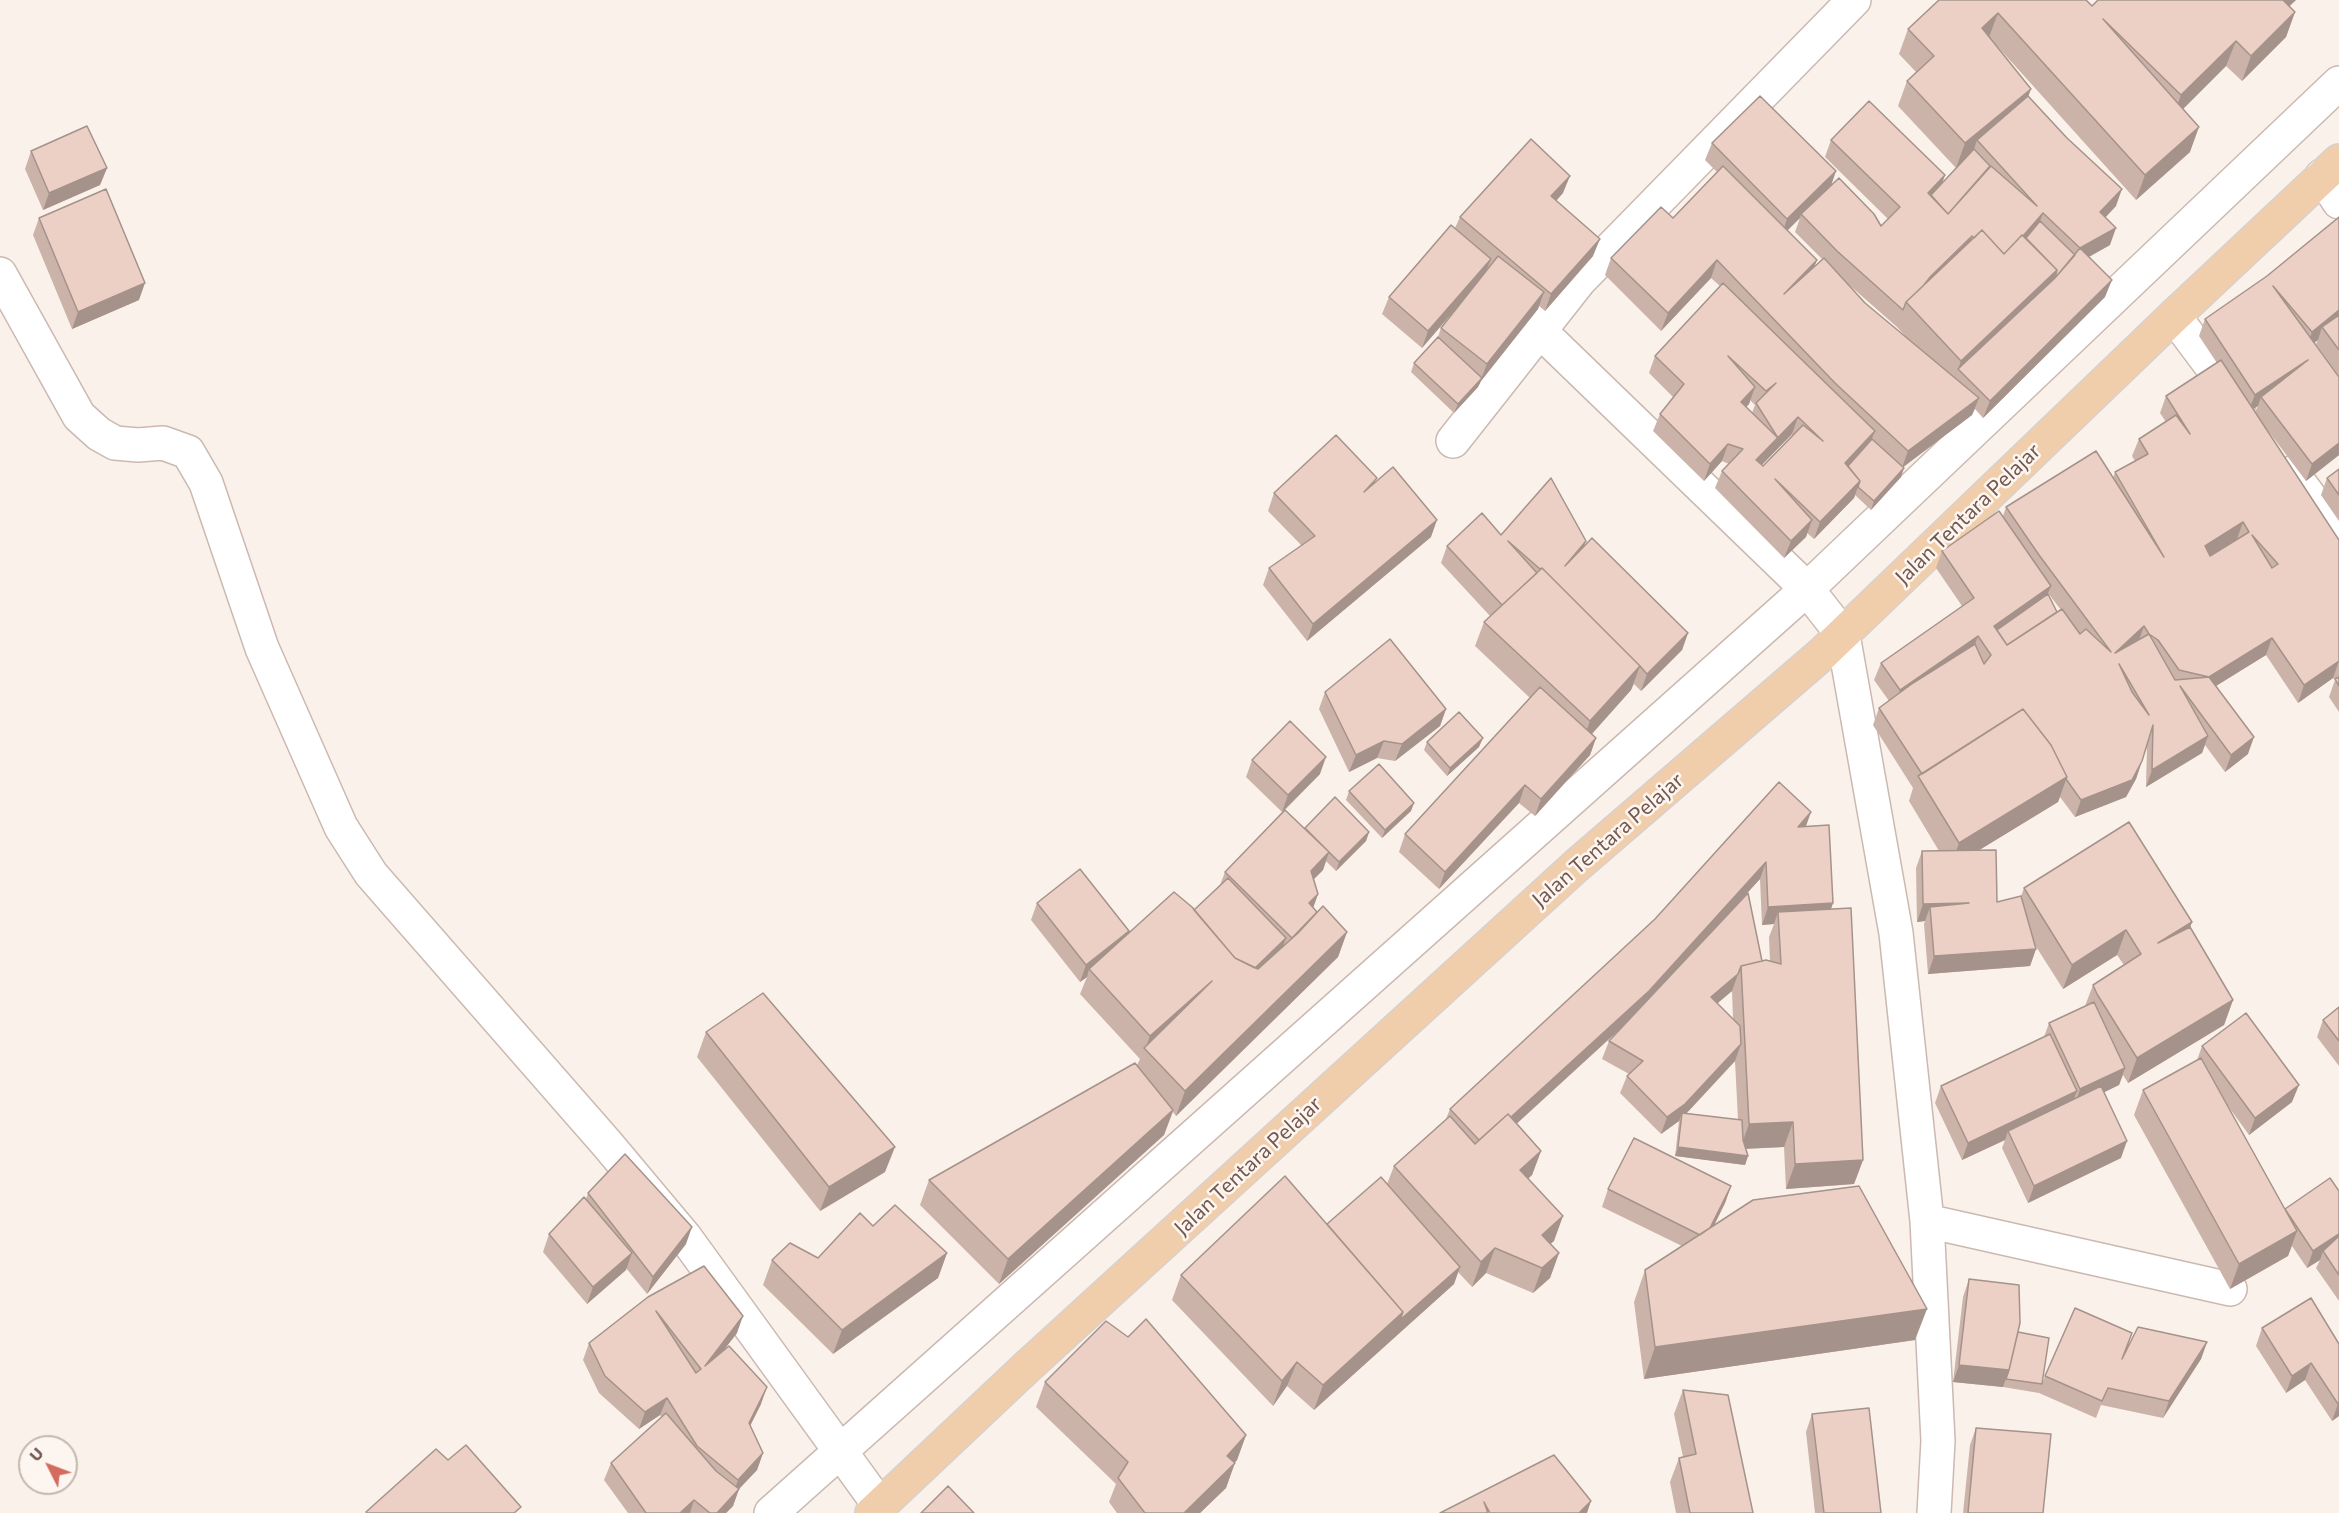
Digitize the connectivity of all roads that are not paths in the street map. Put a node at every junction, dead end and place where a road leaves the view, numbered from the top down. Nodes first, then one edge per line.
1 (1854, 0) edge
2 (2339, 83) edge
3 (1699, 158) junction
4 (2333, 180) edge
5 (1724, 182) edge
6 (0, 274) edge
7 (2174, 316) junction
8 (1540, 331) junction
9 (2254, 423) edge
10 (1453, 441) dead end
11 (2275, 451) edge
12 (2339, 536) edge
13 (1807, 589) junction
14 (1843, 635) junction
15 (1927, 1221) junction
16 (2230, 1289) dead end
17 (839, 1451) junction
18 (876, 1510) edge
19 (771, 1513) edge
20 (1934, 1513) edge

1 - 3 street
2 - 13 street
3 - 5 street
3 - 8 street
4 - 7 main road, Jalan Tentara Pelajar
6 - 17 street
7 - 9 street
7 - 14 main road, Jalan Tentara Pelajar
8 - 10 street
8 - 13 street
11 - 12 street
13 - 14 street
13 - 17 street
14 - 15 street
14 - 18 main road, Jalan Tentara Pelajar
15 - 16 street
15 - 20 street
17 - 18 street
17 - 19 street

